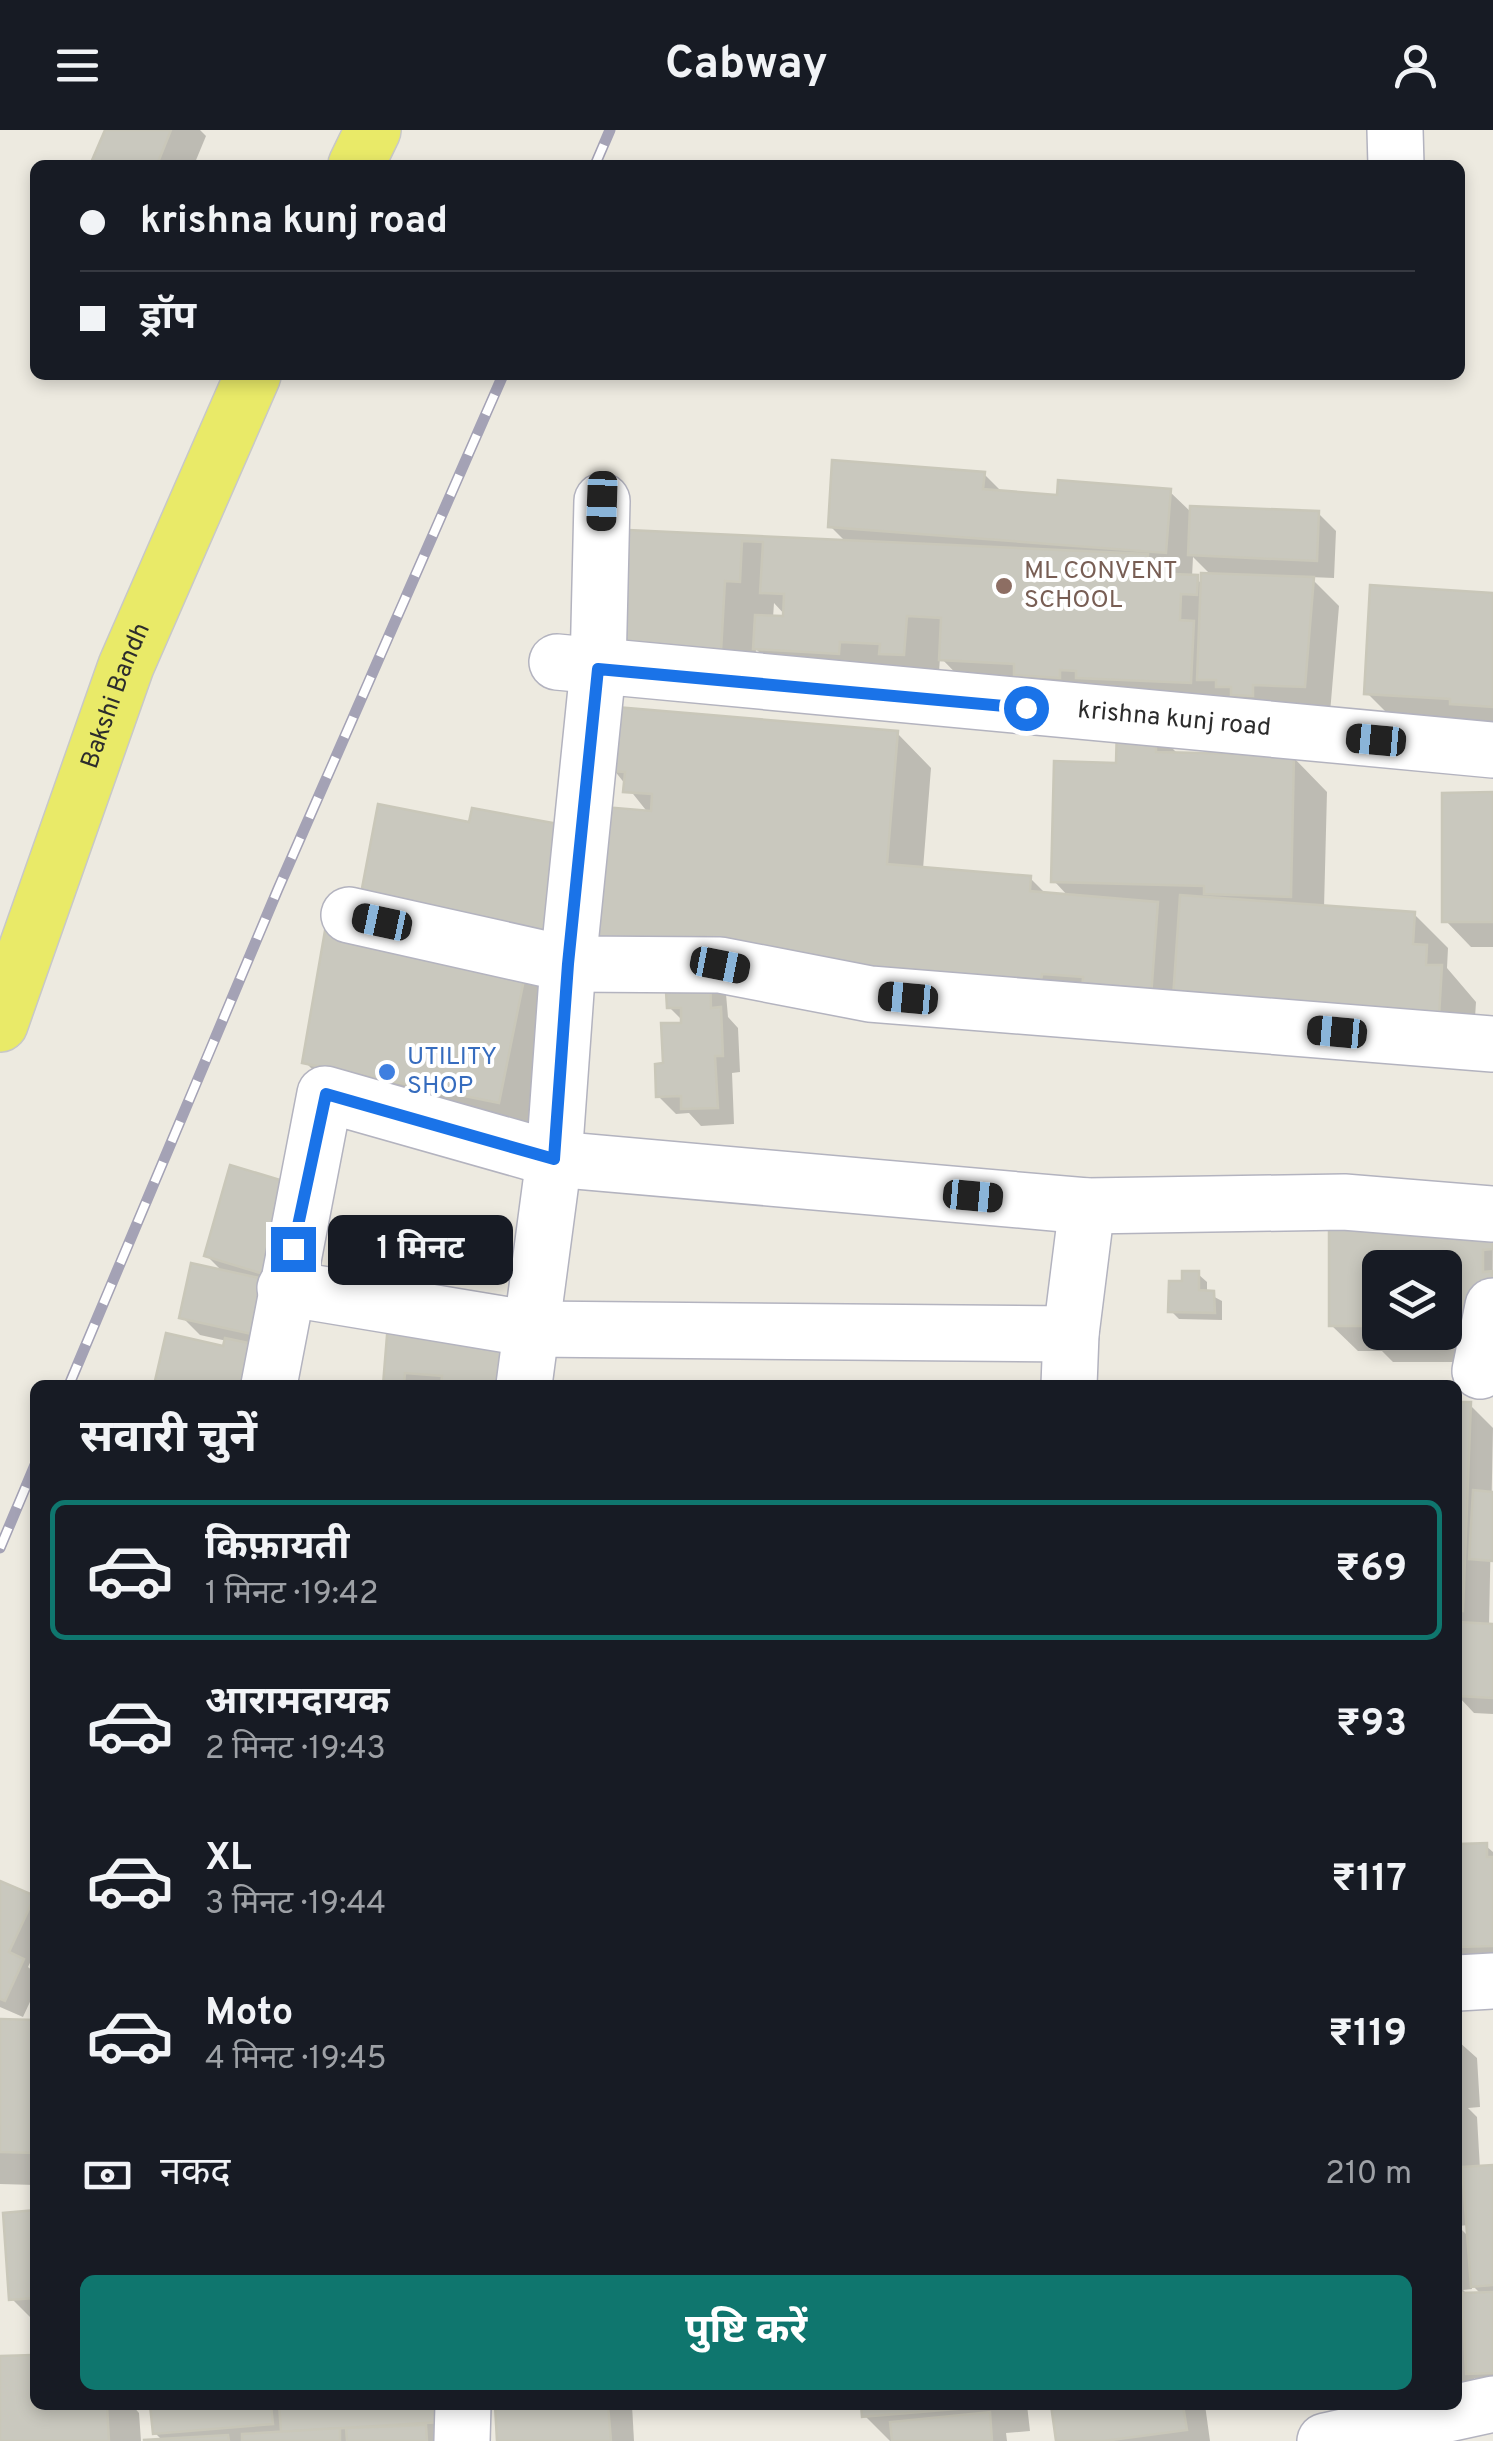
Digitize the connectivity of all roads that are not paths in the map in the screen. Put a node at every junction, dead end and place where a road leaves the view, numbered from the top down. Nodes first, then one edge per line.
1 (373, 130) edge
2 (1395, 130) edge
3 (358, 160) edge
4 (1396, 160) edge
5 (252, 380) edge
6 (602, 501) dead end
7 (578, 665) junction
8 (1493, 750) edge
9 (349, 915) dead end
10 (568, 964) junction
11 (0, 1024) edge
12 (1493, 1044) edge
13 (554, 1159) junction
14 (1088, 1206) junction
15 (1493, 1214) edge
16 (285, 1288) junction
17 (1493, 1306) edge
18 (532, 1329) junction
19 (1070, 1360) edge
20 (1480, 1371) dead end
21 (270, 1380) edge
22 (525, 1380) edge
23 (1493, 1982) edge
24 (1462, 1984) edge
25 (1493, 2404) edge
26 (1462, 2409) edge
27 (463, 2410) edge
28 (1452, 2410) edge
29 (1330, 2428) edge
30 (462, 2441) edge

1 - 3 main road
2 - 4 street
5 - 11 main road, Bakshi Bandh
6 - 7 street
7 - 8 street, krishna kunj road
7 - 10 street
9 - 10 street
10 - 12 street
10 - 13 street
13 - 14 street
13 - 16 street
13 - 18 street
14 - 15 street
14 - 19 street
16 - 18 street
16 - 21 street
17 - 20 street
18 - 19 street
18 - 22 street
23 - 24 street
25 - 26 street
27 - 30 street
28 - 29 street

